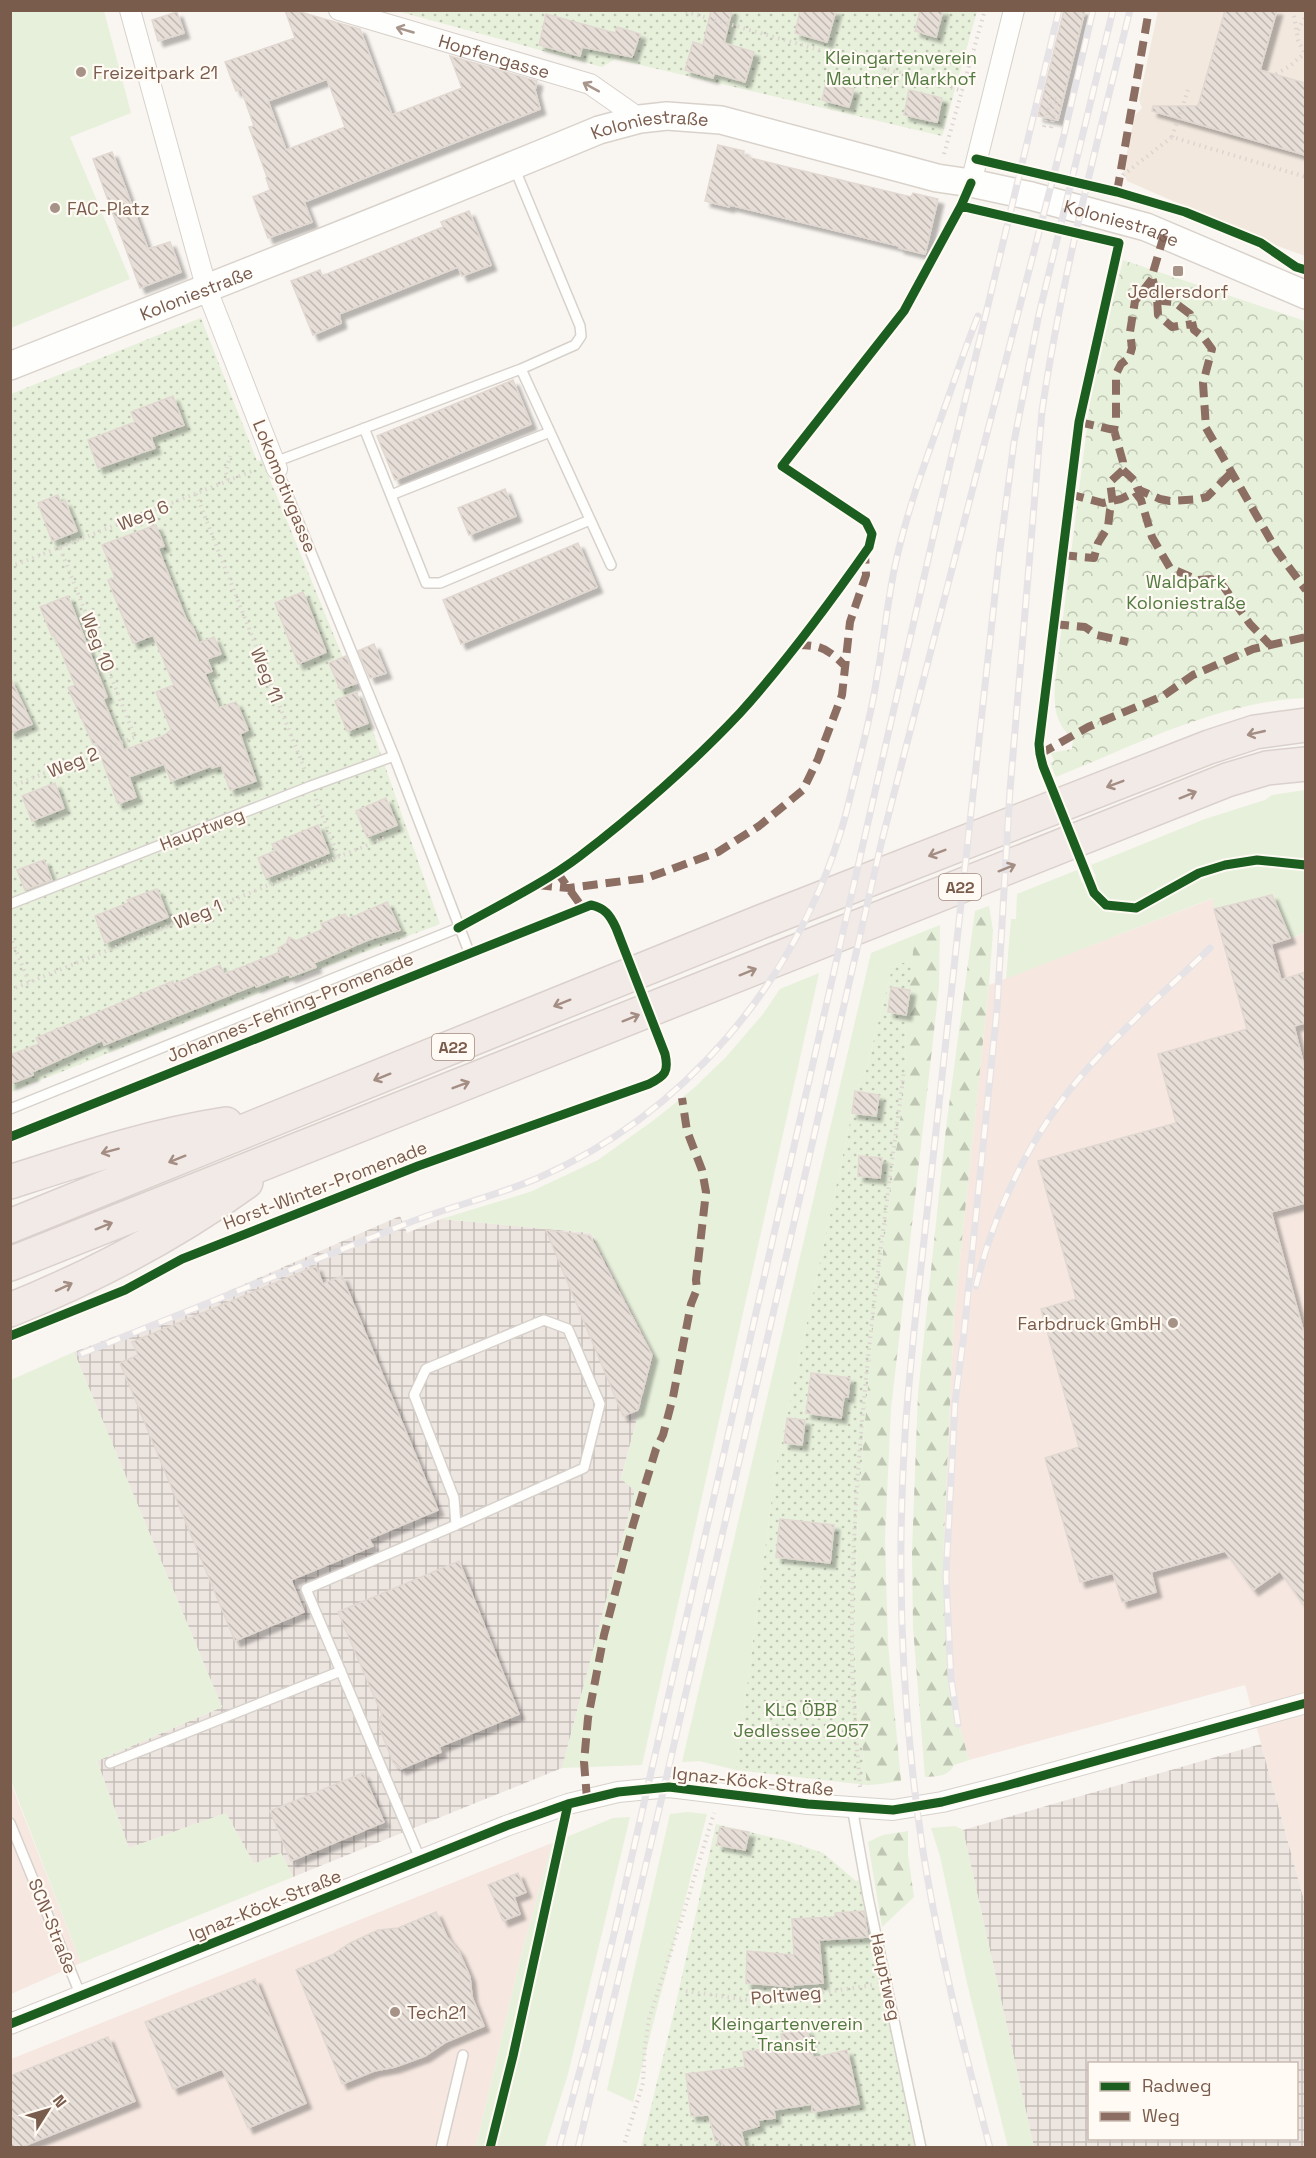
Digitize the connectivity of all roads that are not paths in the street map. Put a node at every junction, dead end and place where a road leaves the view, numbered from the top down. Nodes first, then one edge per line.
1 (130, 10) edge
2 (339, 10) edge
3 (1014, 10) edge
4 (640, 119) junction
5 (513, 165) junction
6 (970, 183) junction
7 (207, 290) junction
8 (1305, 295) edge
9 (10, 366) edge
10 (521, 369) junction
11 (364, 428) junction
12 (550, 432) junction
13 (276, 465) junction
14 (391, 495) junction
15 (590, 520) junction
16 (611, 565) dead end
17 (1305, 725) edge
18 (394, 756) junction
19 (1305, 764) edge
20 (10, 904) edge
21 (458, 928) junction
22 (469, 952) dead end
23 (10, 1109) edge
24 (290, 1114) junction
25 (289, 1152) junction
26 (10, 1182) edge
27 (10, 1226) edge
28 (10, 1264) edge
29 (10, 1310) edge
30 (456, 1526) junction
31 (341, 1671) junction
32 (1305, 1703) edge
33 (110, 1763) dead end
34 (857, 1807) junction
35 (10, 1823) edge
36 (421, 1861) junction
37 (81, 1996) junction
38 (10, 2024) edge
39 (463, 2055) dead end
40 (441, 2148) edge
41 (921, 2148) edge

1 - 7 street, Lokomotivgasse
4 -> 2 street, Hopfengasse
3 - 6 street
4 - 5 street, Koloniestraße
4 - 6 street, Koloniestraße
5 - 7 street, Koloniestraße
5 - 10 lane
6 - 8 street, Koloniestraße
7 - 9 street, Koloniestraße
7 - 13 street, Lokomotivgasse
10 - 11 lane
10 - 12 lane
11 - 13 lane
11 - 14 lane
12 - 14 lane
12 - 15 lane
13 - 18 lane, Lokomotivgasse
14 - 15 lane
15 - 16 lane
17 -> 24 highway, A22
18 - 20 lane, Hauptweg
18 - 21 lane, Lokomotivgasse
25 -> 19 highway, A22
21 - 22 lane, Lokomotivgasse
21 - 23 lane
24 -> 26 highway
24 -> 27 highway, A22
28 -> 25 highway, A22
29 -> 25 highway
30 - 30 lane
30 - 31 lane
31 - 33 lane
31 - 36 lane
32 - 34 street, Ignaz-Köck-Straße
34 - 36 street, Ignaz-Köck-Straße
34 - 41 lane, Hauptweg
35 - 37 lane, SCN-Straße
36 - 37 street, Ignaz-Köck-Straße
37 - 38 street, Ignaz-Köck-Straße
39 - 40 lane

